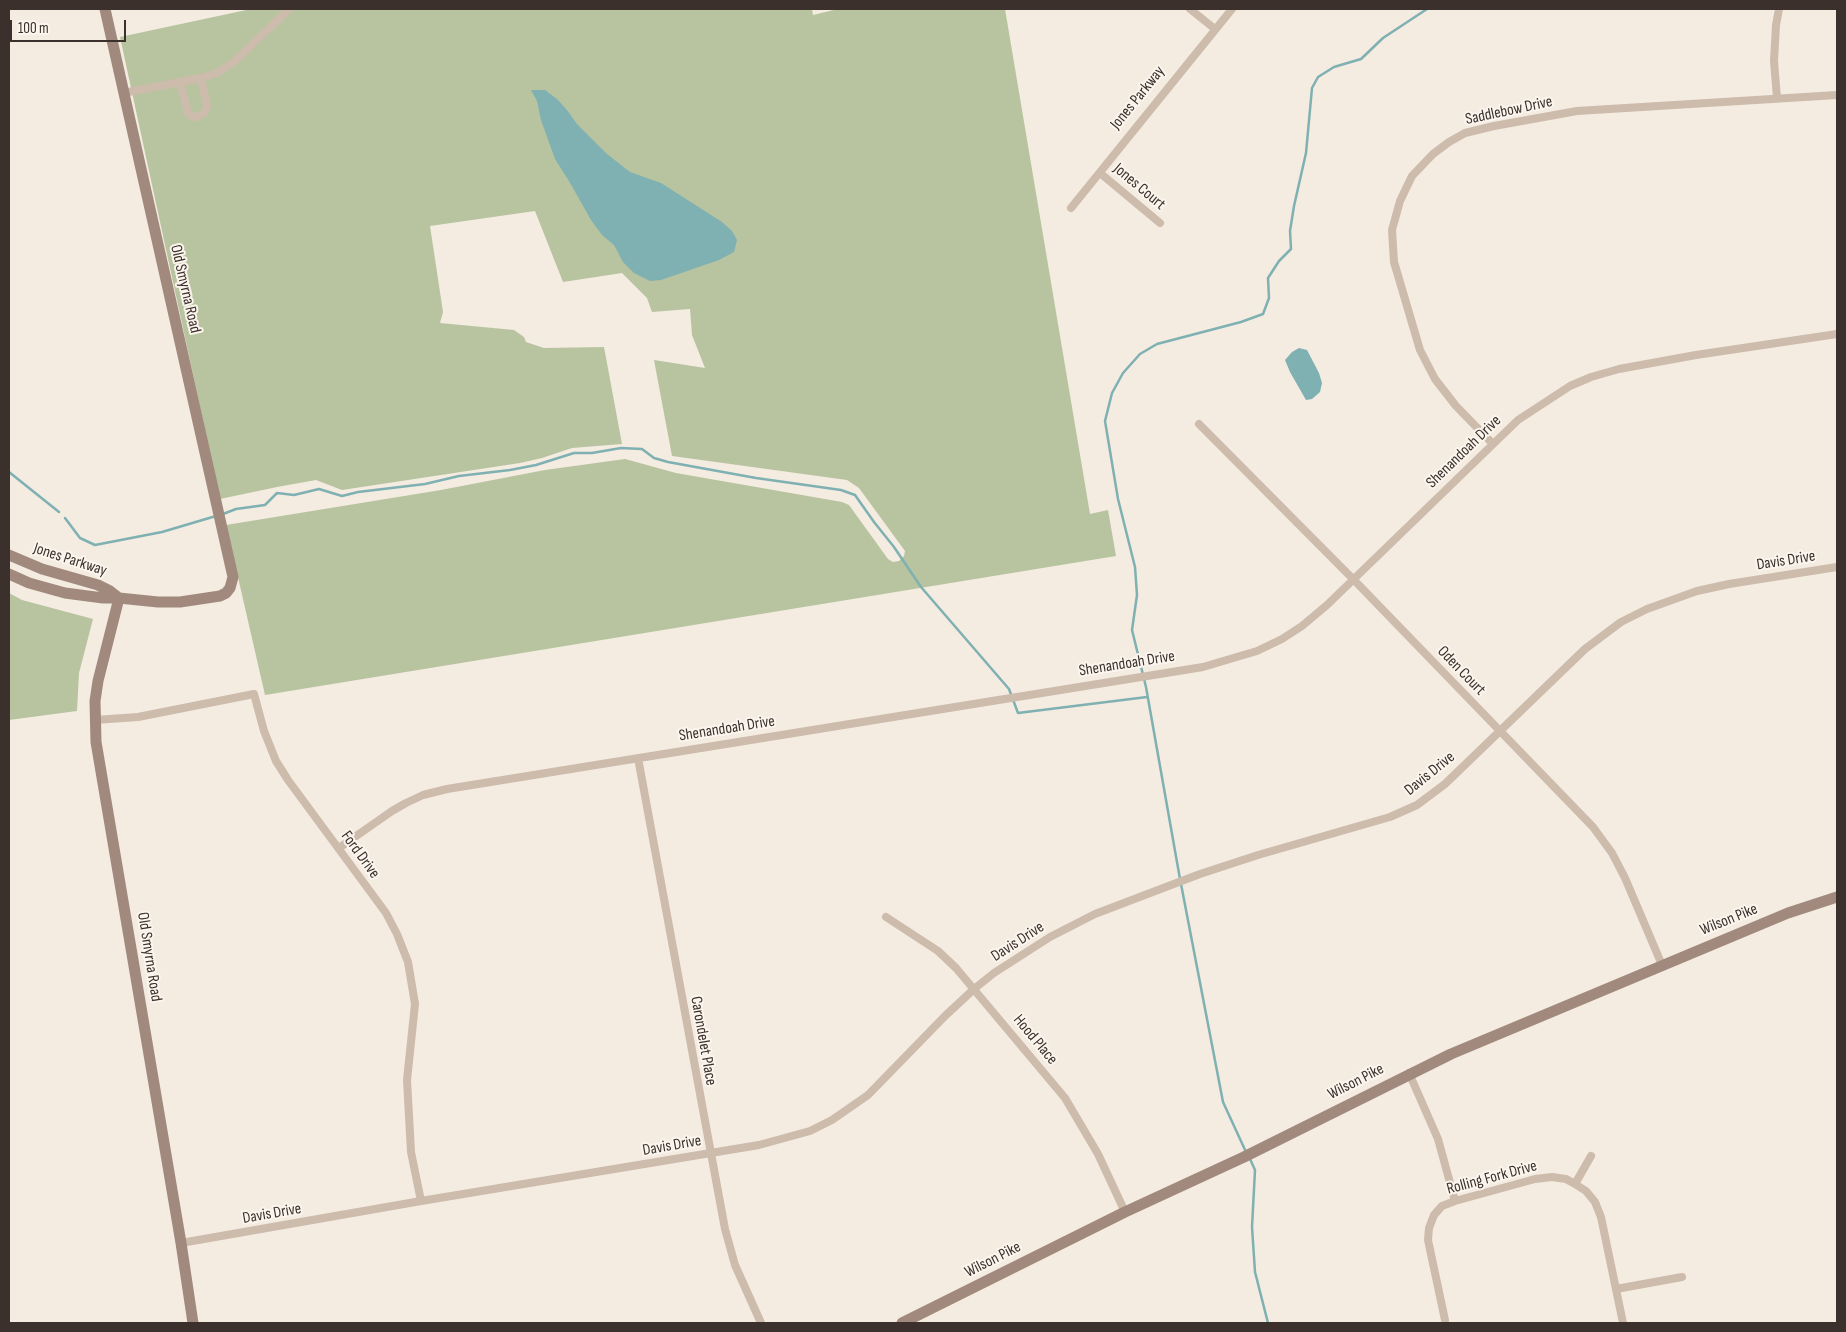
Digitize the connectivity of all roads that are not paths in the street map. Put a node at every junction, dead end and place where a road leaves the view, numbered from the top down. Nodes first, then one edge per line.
1 (105, 9) edge
2 (289, 9) edge
3 (1190, 9) edge
4 (1232, 9) edge
5 (1779, 9) edge
6 (1215, 29) junction
7 (201, 78) junction
8 (180, 82) junction
9 (123, 93) junction
10 (1837, 95) edge
11 (1777, 98) junction
12 (1100, 172) junction
13 (1071, 208) dead end
14 (1160, 223) dead end
15 (1837, 334) edge
16 (1199, 424) dead end
17 (1492, 443) junction
18 (9, 555) edge
19 (1837, 567) edge
20 (9, 574) edge
21 (233, 577) joint
22 (1354, 580) junction
23 (119, 598) junction
24 (95, 720) junction
25 (1500, 730) junction
26 (638, 758) junction
27 (338, 848) junction
28 (1837, 897) edge
29 (886, 917) dead end
30 (1662, 965) junction
31 (974, 989) junction
32 (1409, 1074) junction
33 (710, 1154) junction
34 (1591, 1156) dead end
35 (1575, 1184) junction
36 (421, 1201) junction
37 (1455, 1201) junction
38 (1125, 1212) junction
39 (181, 1243) junction
40 (1682, 1277) dead end
41 (1616, 1289) junction
42 (1445, 1320) dead end
43 (193, 1323) edge
44 (761, 1323) edge
45 (902, 1323) edge
46 (1622, 1323) edge

1 - 9 street, Old Smyrna Road
2 - 7 street
3 - 6 street
4 - 6 street, Jones Parkway
5 - 11 street
6 - 12 street, Jones Parkway
7 - 8 street
7 - 8 street
8 - 9 street
9 - 21 street, Old Smyrna Road
10 - 11 street, Saddlebow Drive
11 - 17 street, Saddlebow Drive
12 - 13 street, Jones Parkway
12 - 14 street, Jones Court
15 - 17 street, Shenandoah Drive
16 - 22 street, Oden Court
17 - 22 street, Shenandoah Drive
18 - 23 street, Jones Parkway
19 - 25 street, Davis Drive
20 - 23 street, Jones Parkway
21 - 23 street, Jones Parkway
22 - 25 street, Oden Court
22 - 26 street, Shenandoah Drive
23 - 24 street, Old Smyrna Road
24 - 27 street, Ford Drive
24 - 39 street, Old Smyrna Road
25 - 30 street, Oden Court
25 - 31 street, Davis Drive
26 - 27 street, Shenandoah Drive
26 - 33 street, Carondelet Place
27 - 36 street, Ford Drive
28 - 30 street, Wilson Pike
29 - 31 street, Hood Place
30 - 32 street, Wilson Pike
31 - 33 street, Davis Drive
31 - 38 street, Hood Place
32 - 37 street
32 - 38 street, Wilson Pike
33 - 36 street, Davis Drive
33 - 44 street, Carondelet Place
34 - 35 street
35 - 37 street, Rolling Fork Drive
35 - 41 street, Rolling Fork Drive
36 - 39 street, Davis Drive
37 - 42 street, Rolling Fork Drive
38 - 45 street, Wilson Pike
39 - 43 street, Old Smyrna Road
40 - 41 street
41 - 46 street, Rolling Fork Drive

